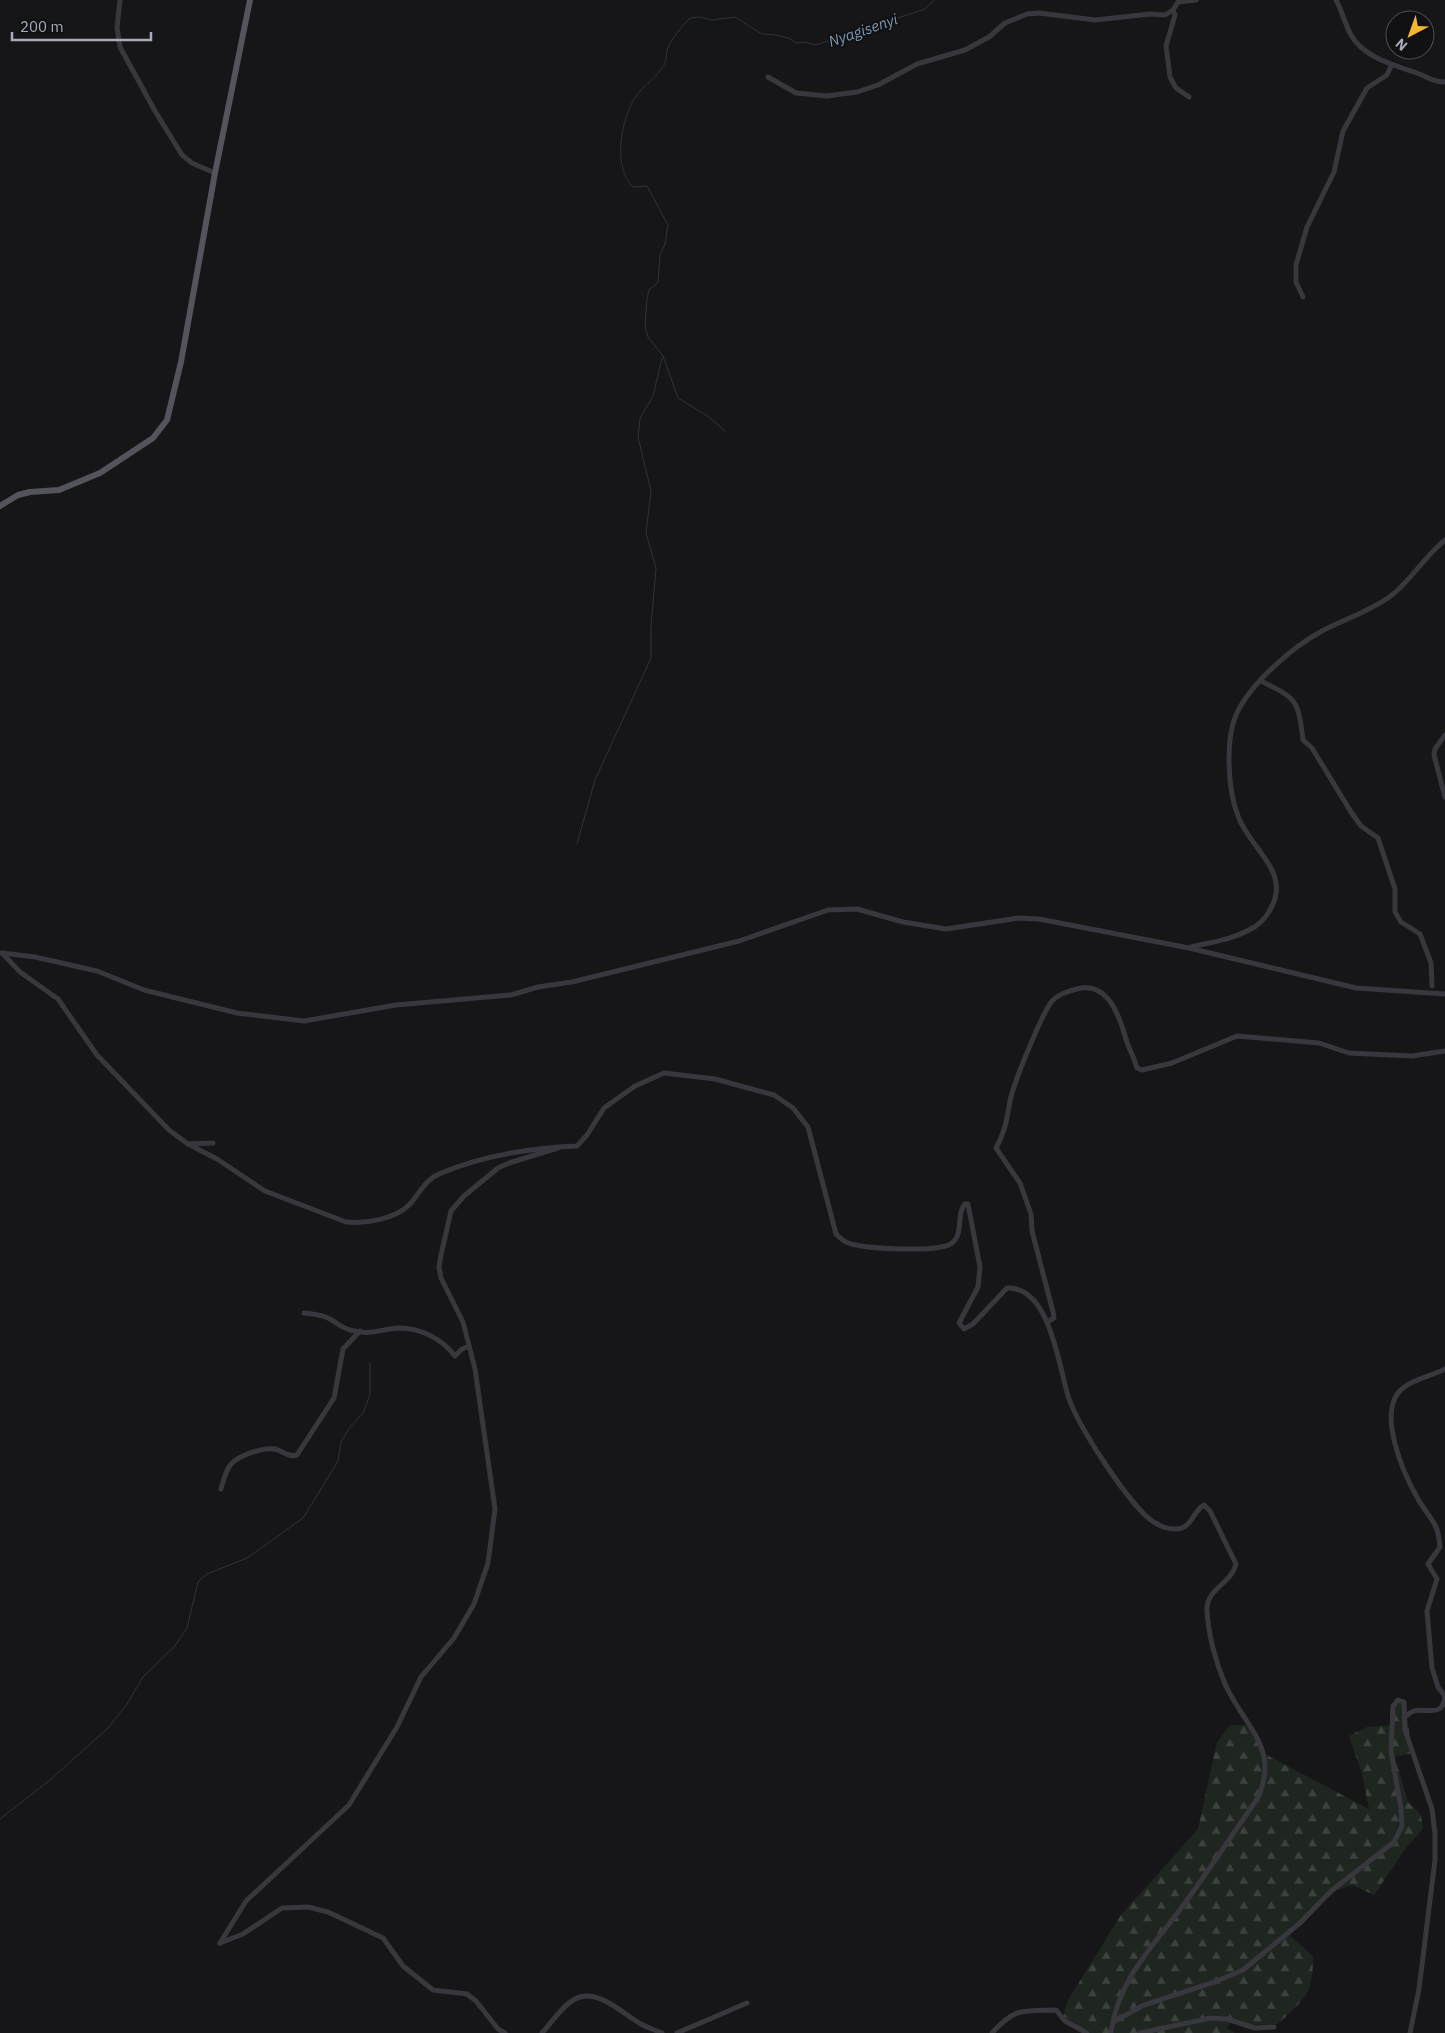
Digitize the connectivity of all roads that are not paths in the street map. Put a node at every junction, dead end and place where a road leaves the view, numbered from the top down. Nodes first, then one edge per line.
1 (120, 0) edge
2 (250, 0) edge
3 (1196, 0) edge
4 (1336, 0) edge
5 (1173, 10) junction
6 (1391, 66) junction
7 (768, 76) dead end
8 (1445, 82) edge
9 (1189, 97) dead end
10 (215, 173) junction
11 (1303, 297) dead end
12 (0, 506) edge
13 (1445, 540) edge
14 (1260, 681) junction
15 (1445, 735) edge
16 (1445, 797) edge
17 (1189, 948) junction
18 (1, 953) edge
19 (1432, 986) dead end
20 (1445, 994) edge
21 (1445, 1050) edge
22 (213, 1143) dead end
23 (188, 1144) junction
24 (564, 1146) junction
25 (304, 1313) dead end
26 (1047, 1322) junction
27 (360, 1331) junction
28 (469, 1346) junction
29 (1445, 1369) edge
30 (221, 1489) dead end
31 (1404, 1718) junction
32 (748, 2003) dead end
33 (1113, 2022) junction
34 (1274, 2027) dead end
35 (505, 2033) edge
36 (542, 2033) edge
37 (662, 2033) edge
38 (677, 2033) edge
39 (992, 2033) edge
40 (1087, 2033) edge
41 (1111, 2033) edge
42 (1140, 2033) edge
43 (1410, 2033) edge

1 - 10 street
2 - 10 main road
3 - 5 street
4 - 6 street
5 - 7 street
5 - 9 street
6 - 8 street
6 - 11 street
10 - 12 main road
13 - 14 street
14 - 17 street
14 - 19 street
15 - 16 street
17 - 18 street
17 - 20 street
18 - 23 street
21 - 26 street
22 - 23 street
23 - 24 street
24 - 26 street
24 - 28 street
25 - 27 street
26 - 33 street
27 - 28 street
27 - 30 street
28 - 35 street
29 - 31 street
31 - 33 street
31 - 43 street
32 - 38 street
33 - 41 street
34 - 42 street
36 - 37 street
39 - 40 street

